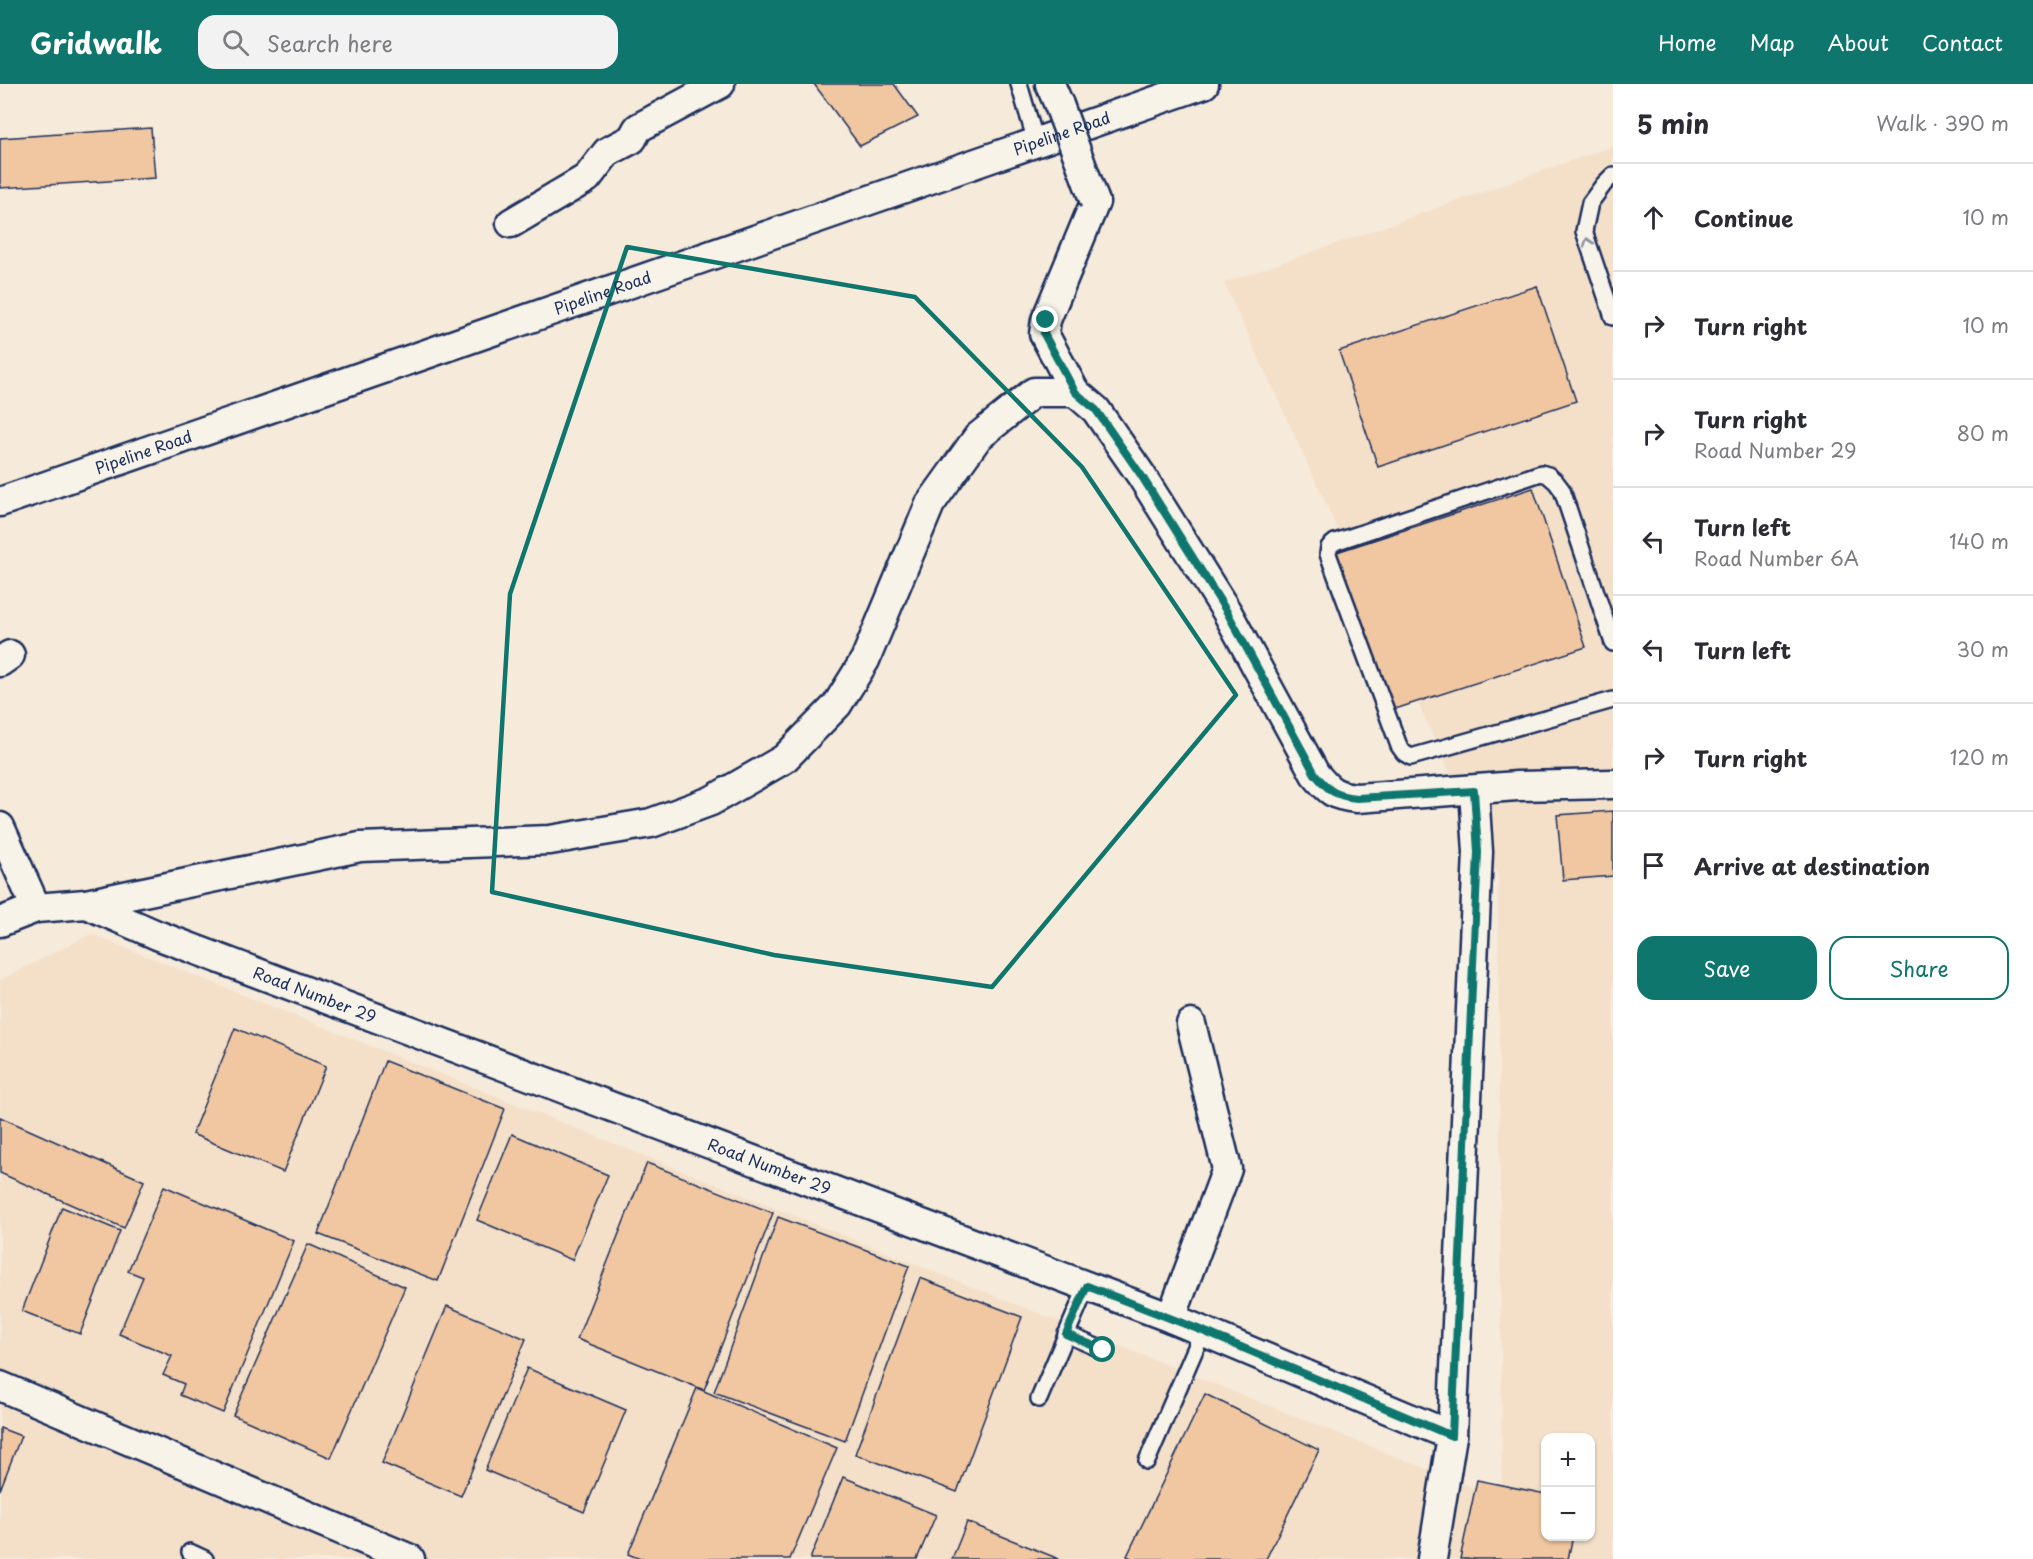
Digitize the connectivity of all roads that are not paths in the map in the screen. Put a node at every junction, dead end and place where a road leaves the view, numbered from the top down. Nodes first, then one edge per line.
1 (720, 84) edge
2 (1019, 84) edge
3 (1204, 84) edge
4 (1055, 94) edge
5 (1036, 142) junction
6 (1613, 175) edge
7 (511, 223) dead end
8 (1613, 317) edge
9 (1075, 392) junction
10 (0, 502) edge
11 (1613, 643) edge
12 (1613, 700) edge
13 (1613, 784) edge
14 (1474, 791) junction
15 (0, 827) edge
16 (86, 904) junction
17 (36, 908) junction
18 (0, 922) edge
19 (1191, 1024) dead end
20 (1087, 1286) junction
21 (1171, 1318) junction
22 (1203, 1331) junction
23 (1066, 1334) junction
24 (1103, 1350) dead end
25 (0, 1386) edge
26 (1039, 1399) dead end
27 (1452, 1436) junction
28 (1147, 1461) dead end
29 (190, 1552) dead end
30 (205, 1559) edge
31 (410, 1559) edge
32 (1432, 1559) edge

1 - 7 street
2 - 5 lane
3 - 5 street, Pipeline Road
4 - 9 street, bridge
5 - 10 street, Pipeline Road
8 -> 6 lane
9 - 14 street
9 - 16 street
11 - 12 lane
13 - 14 street
14 - 27 street
15 - 17 street
16 - 17 street
16 - 20 street, Road Number 29
17 - 18 street
19 - 21 street
20 - 21 street, Road Number 29
20 - 23 lane
21 - 22 street, Road Number 29
22 - 27 street, Road Number 29
22 - 28 lane
23 - 24 lane
23 - 26 lane
25 - 31 street
27 - 32 street
29 - 30 lane

